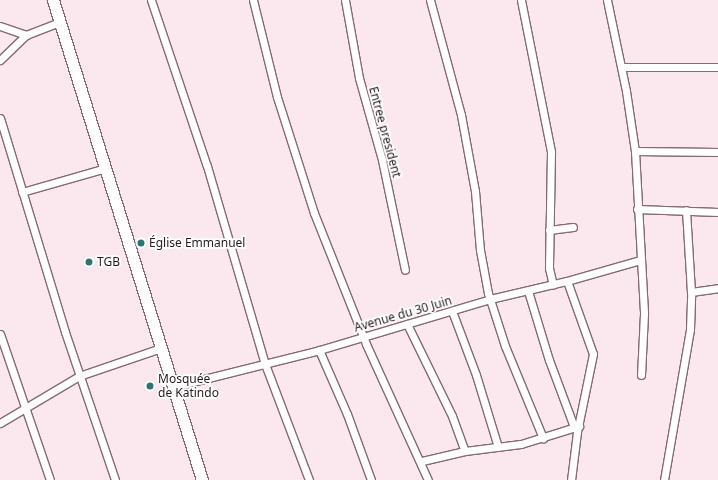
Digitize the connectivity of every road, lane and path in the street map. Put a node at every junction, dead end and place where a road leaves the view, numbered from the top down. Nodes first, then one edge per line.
1 (53, 0) edge
2 (151, 0) edge
3 (253, 0) edge
4 (345, 0) edge
5 (430, 0) edge
6 (521, 0) edge
7 (607, 0) edge
8 (60, 22) junction
9 (0, 26) edge
10 (26, 35) junction
11 (0, 60) edge
12 (622, 67) junction
13 (718, 67) edge
14 (0, 118) edge
15 (635, 151) junction
16 (718, 152) edge
17 (103, 169) junction
18 (22, 192) junction
19 (637, 209) junction
20 (686, 210) junction
21 (718, 212) edge
22 (573, 227) dead end
23 (549, 230) junction
24 (640, 260) junction
25 (405, 270) dead end
26 (567, 281) junction
27 (552, 285) junction
28 (718, 288) edge
29 (528, 291) junction
30 (691, 292) junction
31 (490, 299) junction
32 (452, 311) junction
33 (407, 324) junction
34 (0, 334) edge
35 (363, 337) junction
36 (161, 348) junction
37 (319, 350) junction
38 (265, 364) junction
39 (641, 375) dead end
40 (79, 376) junction
41 (172, 387) junction
42 (26, 408) junction
43 (0, 423) edge
44 (577, 426) junction
45 (543, 438) junction
46 (498, 447) junction
47 (465, 451) junction
48 (422, 461) junction
49 (50, 480) edge
50 (115, 480) edge
51 (202, 480) edge
52 (309, 480) edge
53 (371, 480) edge
54 (428, 480) edge
55 (571, 480) edge
56 (664, 480) edge

1 - 8 highway
2 - 38 street
3 - 35 street
4 - 25 street, Entree president
5 - 31 street
6 - 23 street
7 - 12 street
8 - 10 street
8 - 17 highway
9 - 10 street
10 - 11 street
12 - 13 street
12 - 15 street
14 - 18 street
15 - 16 street
15 - 19 street
17 - 18 street
17 - 36 highway
18 - 40 street
19 - 20 street
19 - 24 street
20 - 21 street
20 - 30 street
22 - 23 street
23 - 27 street
24 - 26 street, Avenue du 30 Juin
24 - 39 street
26 - 27 street, Avenue du 30 Juin
26 - 44 street
27 - 29 street, Avenue du 30 Juin
28 - 30 street
29 - 31 street, Avenue du 30 Juin
29 - 44 street
30 - 56 street
31 - 32 street, Avenue du 30 Juin
31 - 45 street
32 - 33 street, Avenue du 30 Juin
32 - 46 street
33 - 35 street, Avenue du 30 Juin
33 - 47 street
34 - 42 street
35 - 37 street, Avenue du 30 Juin
35 - 48 street
36 - 40 street
36 - 41 highway
37 - 38 street, Avenue du 30 Juin
37 - 53 street
38 - 41 street, Avenue du 30 Juin
38 - 52 street
40 - 42 street
40 - 50 street
41 - 51 highway
42 - 43 street
42 - 49 street
44 - 45 street
44 - 55 street
45 - 46 street
46 - 47 street
47 - 48 street
48 - 54 street

